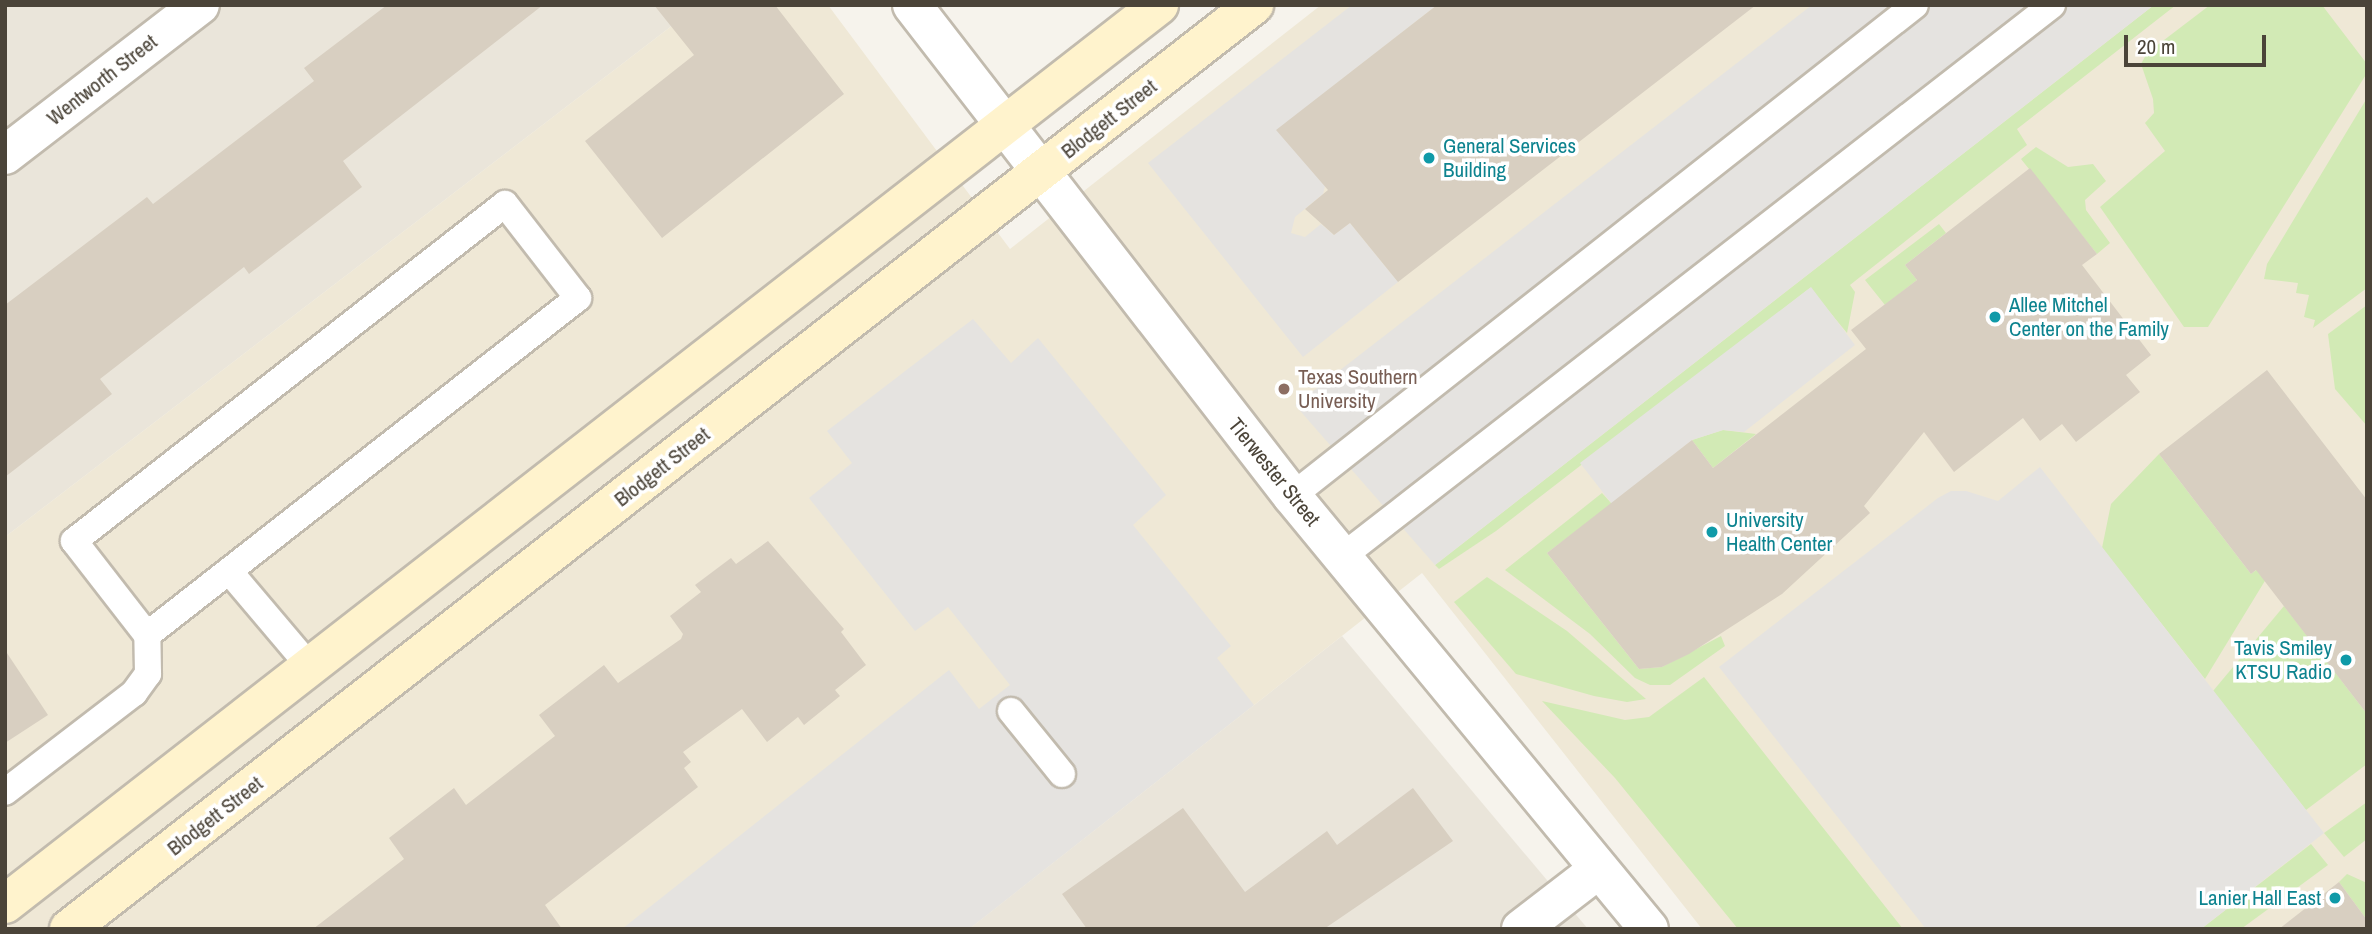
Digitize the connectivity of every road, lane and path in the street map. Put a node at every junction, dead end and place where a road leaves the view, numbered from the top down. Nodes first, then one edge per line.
1 (200, 5) edge
2 (912, 5) edge
3 (1159, 5) edge
4 (1254, 5) edge
5 (1914, 5) edge
6 (2052, 5) edge
7 (1005, 127) junction
8 (5, 155) edge
9 (1042, 171) junction
10 (1292, 496) junction
11 (1343, 556) junction
12 (229, 571) junction
13 (147, 635) junction
14 (311, 668) junction
15 (1011, 710) dead end
16 (346, 713) junction
17 (1062, 774) dead end
18 (5, 792) edge
19 (1599, 869) junction
20 (5, 904) edge
21 (69, 929) edge
22 (1521, 929) edge
23 (1648, 929) edge

1 - 8 street, Wentworth Street
2 - 7 street, Tierwester Street
3 - 7 main road
4 - 9 main road, Blodgett Street
5 - 10 lane
6 - 11 lane
7 - 9 street, Tierwester Street
7 - 14 main road
9 - 10 street, Tierwester Street
9 - 16 main road, Blodgett Street
10 - 11 street, Tierwester Street
11 - 19 street, Tierwester Street
12 - 13 lane
12 - 13 lane
12 - 14 lane
13 - 18 lane
14 - 16 main road
14 - 20 main road
15 - 17 lane
16 - 21 main road, Blodgett Street
19 - 22 street
19 - 23 street, Tierwester Street

